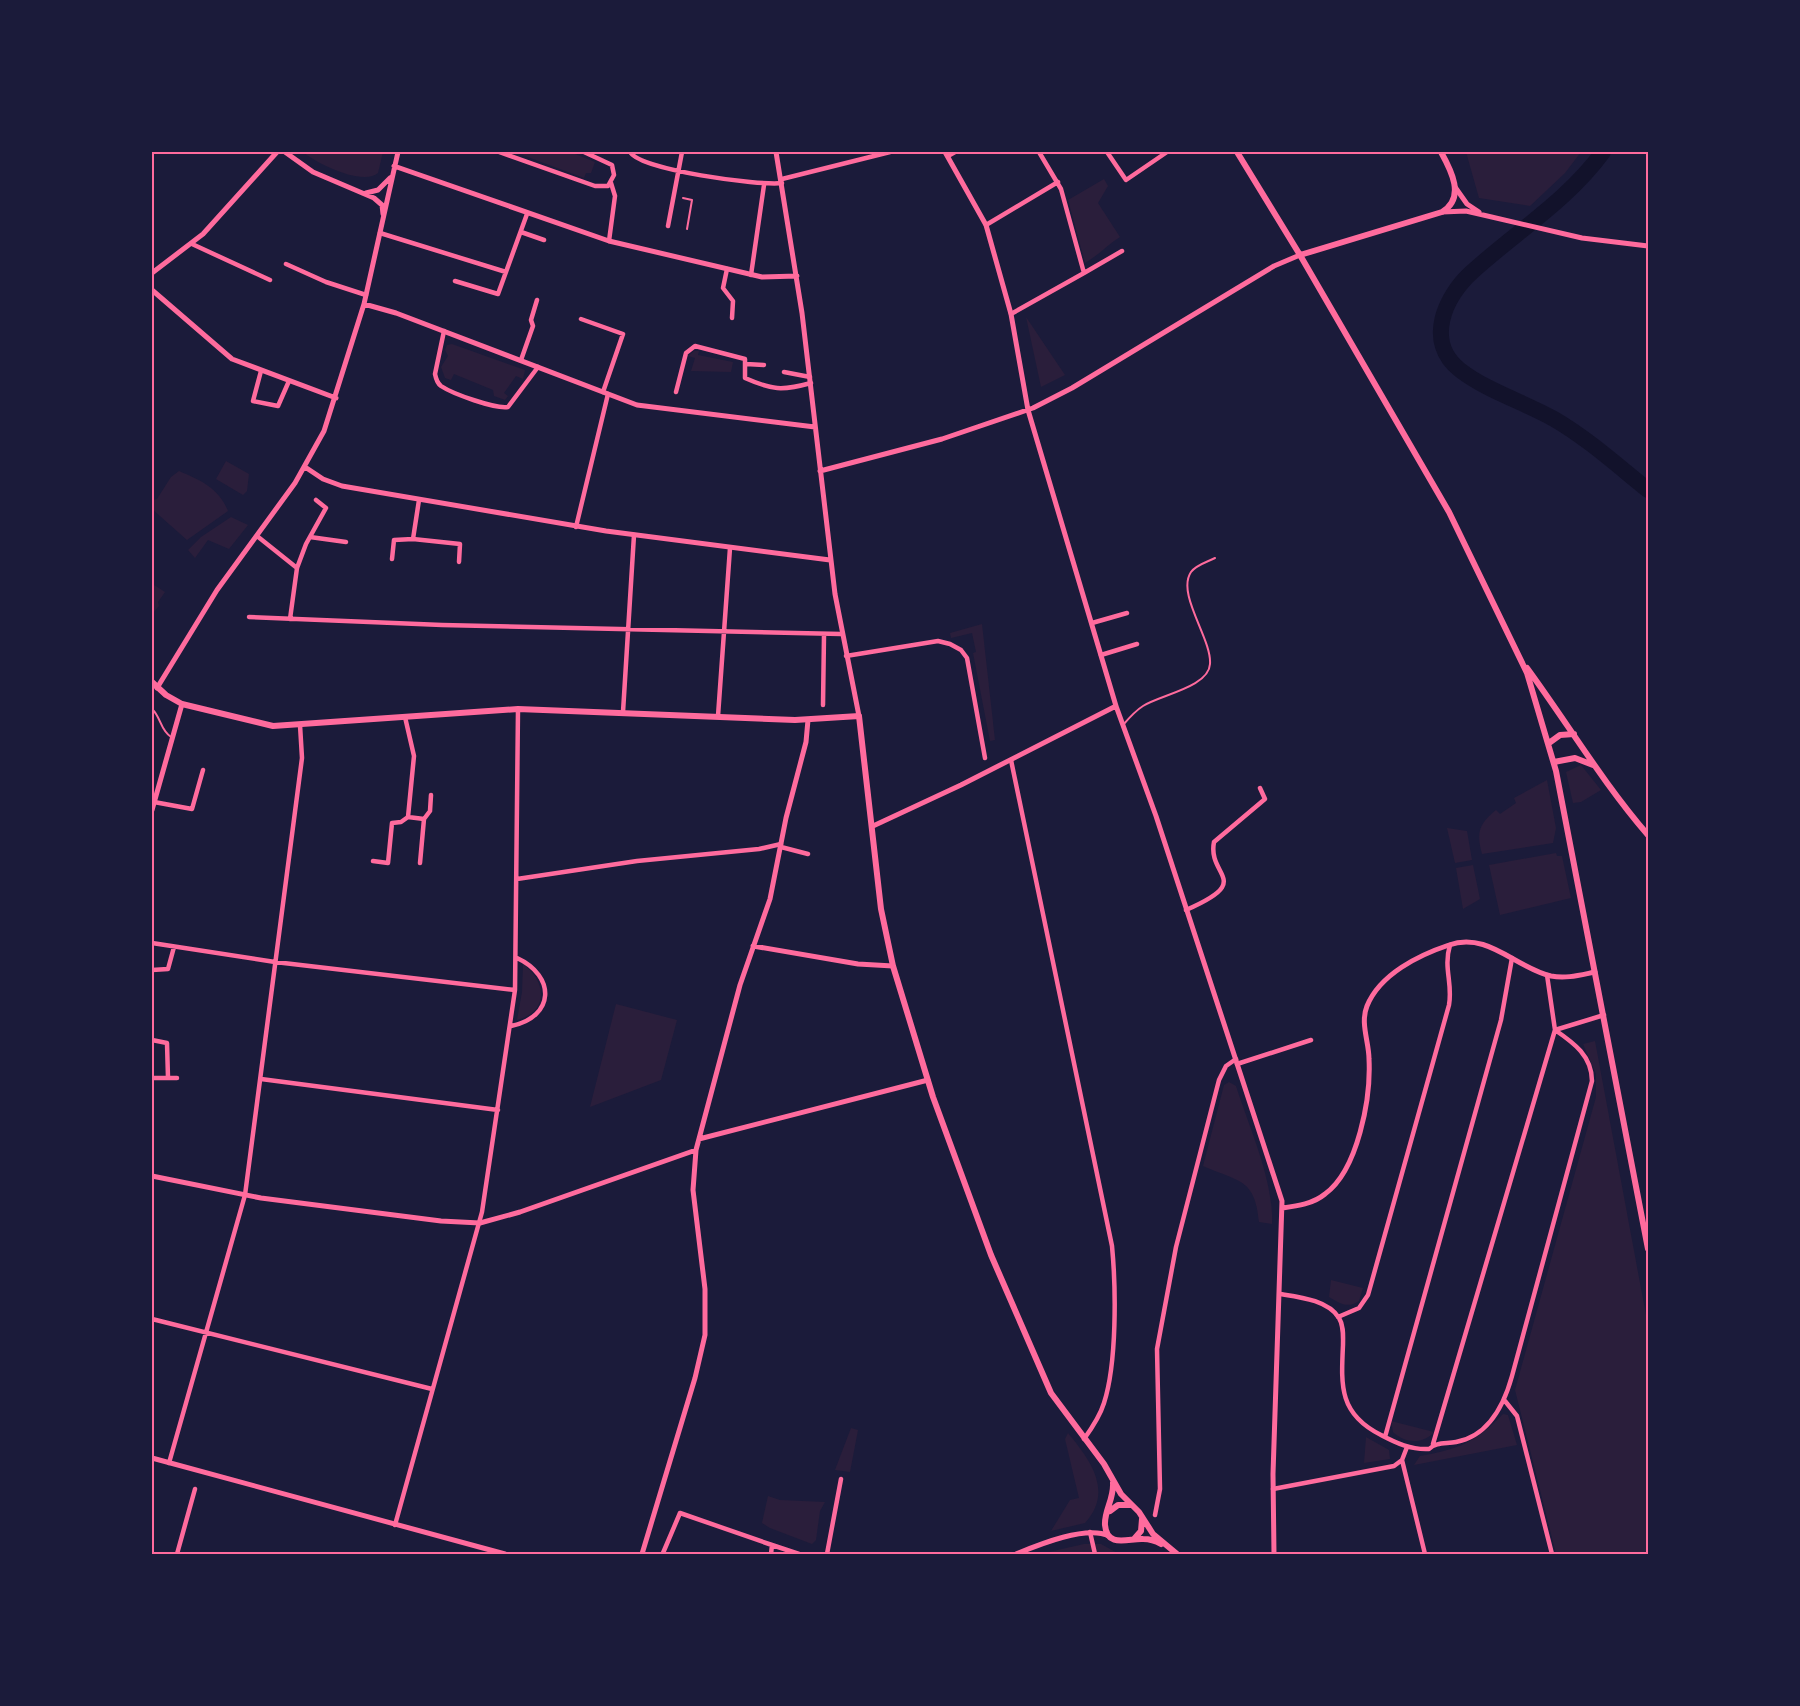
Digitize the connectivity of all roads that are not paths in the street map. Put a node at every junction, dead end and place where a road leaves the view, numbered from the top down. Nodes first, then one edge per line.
1 (277, 152) edge
2 (285, 152) edge
3 (398, 152) edge
4 (499, 152) edge
5 (584, 152) edge
6 (630, 152) edge
7 (682, 152) edge
8 (776, 152) edge
9 (890, 152) edge
10 (955, 152) edge
11 (1039, 152) edge
12 (1107, 152) edge
13 (1167, 152) edge
14 (1237, 152) edge
15 (1441, 152) edge
16 (510, 153) edge
17 (946, 154) edge
18 (394, 166) junction
19 (679, 170) junction
20 (393, 172) junction
21 (782, 181) junction
22 (1058, 182) junction
23 (611, 183) junction
24 (764, 185) junction
25 (1455, 186) junction
26 (361, 192) junction
27 (683, 198) dead end
28 (1442, 212) junction
29 (527, 214) junction
30 (383, 215) junction
31 (1486, 215) junction
32 (986, 225) junction
33 (668, 226) dead end
34 (687, 229) dead end
35 (520, 232) junction
36 (380, 233) junction
37 (544, 240) dead end
38 (609, 241) junction
39 (192, 244) junction
40 (1648, 246) edge
41 (1122, 251) dead end
42 (1300, 255) junction
43 (285, 264) dead end
44 (727, 269) junction
45 (506, 272) junction
46 (152, 273) edge
47 (1084, 273) junction
48 (751, 275) junction
49 (797, 276) junction
50 (270, 280) dead end
51 (455, 281) dead end
52 (152, 290) edge
53 (366, 295) junction
54 (537, 300) dead end
55 (364, 304) junction
56 (1011, 314) junction
57 (732, 318) dead end
58 (581, 319) dead end
59 (444, 331) junction
60 (521, 360) junction
61 (746, 364) junction
62 (764, 365) dead end
63 (538, 367) junction
64 (261, 371) junction
65 (784, 372) dead end
66 (810, 380) junction
67 (289, 381) junction
68 (676, 392) dead end
69 (606, 393) junction
70 (336, 398) junction
71 (1028, 410) junction
72 (815, 427) junction
73 (305, 467) junction
74 (820, 471) junction
75 (316, 500) dead end
76 (419, 500) junction
77 (576, 526) junction
78 (634, 535) junction
79 (257, 536) junction
80 (310, 537) junction
81 (413, 539) junction
82 (346, 542) dead end
83 (730, 548) junction
84 (392, 558) dead end
85 (1215, 558) dead end
86 (831, 560) junction
87 (459, 562) dead end
88 (297, 567) junction
89 (1127, 613) dead end
90 (249, 617) dead end
91 (290, 619) junction
92 (1092, 622) junction
93 (629, 628) junction
94 (724, 632) junction
95 (842, 634) junction
96 (824, 635) junction
97 (1137, 644) dead end
98 (1101, 655) junction
99 (846, 656) junction
100 (1521, 660) junction
101 (152, 682) edge
102 (157, 688) junction
103 (182, 704) junction
104 (823, 705) dead end
105 (1116, 706) junction
106 (152, 709) edge
107 (518, 710) junction
108 (623, 712) junction
109 (718, 716) junction
110 (405, 717) junction
111 (858, 717) junction
112 (808, 720) junction
113 (300, 725) junction
114 (1123, 725) junction
115 (1574, 734) junction
116 (173, 739) junction
117 (1549, 743) junction
118 (985, 758) dead end
119 (1011, 760) junction
120 (1554, 762) junction
121 (1594, 766) junction
122 (203, 770) dead end
123 (1260, 788) dead end
124 (431, 795) dead end
125 (154, 802) junction
126 (152, 810) edge
127 (408, 817) junction
128 (424, 819) junction
129 (873, 826) junction
130 (1648, 832) edge
131 (781, 845) junction
132 (808, 854) dead end
133 (373, 861) dead end
134 (420, 863) dead end
135 (517, 879) junction
136 (1186, 910) junction
137 (152, 943) edge
138 (1450, 945) junction
139 (753, 946) junction
140 (174, 947) junction
141 (517, 958) junction
142 (1512, 958) junction
143 (275, 962) junction
144 (892, 966) junction
145 (152, 970) edge
146 (1595, 972) junction
147 (1547, 975) junction
148 (515, 990) junction
149 (1604, 1015) junction
150 (511, 1026) junction
151 (1555, 1030) junction
152 (152, 1040) edge
153 (1311, 1040) dead end
154 (1237, 1061) junction
155 (152, 1078) edge
156 (168, 1078) junction
157 (177, 1078) dead end
158 (261, 1079) junction
159 (927, 1080) junction
160 (498, 1110) junction
161 (699, 1139) junction
162 (696, 1150) junction
163 (152, 1176) edge
164 (245, 1195) junction
165 (1282, 1208) junction
166 (480, 1223) junction
167 (1648, 1250) edge
168 (1280, 1294) junction
169 (1338, 1317) junction
170 (152, 1319) edge
171 (207, 1333) junction
172 (432, 1389) junction
173 (1505, 1401) junction
174 (1385, 1437) junction
175 (1084, 1439) junction
176 (1433, 1444) junction
177 (1407, 1447) junction
178 (152, 1458) edge
179 (1402, 1460) junction
180 (169, 1463) junction
181 (1111, 1477) junction
182 (841, 1479) dead end
183 (195, 1489) dead end
184 (1273, 1490) junction
185 (1134, 1507) junction
186 (1109, 1512) junction
187 (1155, 1515) dead end
188 (1106, 1519) junction
189 (1143, 1520) junction
190 (395, 1525) junction
191 (1090, 1532) junction
192 (1113, 1539) junction
193 (1131, 1541) junction
194 (772, 1545) junction
195 (1167, 1547) junction
196 (663, 1553) edge
197 (177, 1554) edge
198 (505, 1554) edge
199 (642, 1554) edge
200 (771, 1554) edge
201 (799, 1554) edge
202 (827, 1554) edge
203 (1016, 1554) edge
204 (1095, 1554) edge
205 (1177, 1554) edge
206 (1274, 1554) edge
207 (1425, 1554) edge
208 (1552, 1554) edge

1 - 39 street
2 - 26 street
3 - 18 street
4 - 16 street
5 - 23 street
6 - 19 street
7 - 19 street
8 - 21 street
9 - 21 street
10 - 17 street
11 - 22 street
12 - 13 street
14 - 42 main road
15 - 25 main road
16 - 23 street
17 - 32 street
18 - 20 street
18 - 29 street
19 - 24 street
19 - 33 street
20 - 26 street
20 - 30 street
21 - 24 street
21 - 49 street
22 - 32 street
22 - 47 street
23 - 38 street
24 - 48 street
25 - 28 main road
25 - 31 street
26 - 30 street
27 - 34 lane
28 - 31 street
28 - 42 main road
29 - 35 street
29 - 38 street
30 - 36 street
31 - 40 street
32 - 56 street
35 - 37 street
35 - 45 street
36 - 45 street
36 - 53 street
38 - 44 street
39 - 46 street
39 - 50 street
41 - 47 street
42 - 71 street
42 - 100 main road
43 - 53 street
44 - 48 street
44 - 57 street
45 - 51 street
47 - 56 street
48 - 49 street
49 - 66 street
52 - 64 street
53 - 55 street
54 - 60 street
55 - 59 street
55 - 70 street
56 - 71 street
58 - 69 street
59 - 60 street
59 - 63 street
60 - 63 street
61 - 62 street
61 - 66 street
61 - 68 street
63 - 69 street
64 - 67 street
64 - 67 street
65 - 66 street
66 - 72 street
67 - 70 street
69 - 72 street
69 - 77 street
70 - 73 street
71 - 74 street
71 - 92 street
72 - 74 street
73 - 76 street
73 - 79 street
74 - 86 street
75 - 80 street
76 - 77 street
76 - 81 street
77 - 78 street
78 - 83 street
78 - 93 street
79 - 88 street
79 - 102 street
80 - 82 street
80 - 88 street
81 - 84 street
81 - 87 street
83 - 86 street
83 - 94 street
85 - 114 lane
86 - 95 street
88 - 91 street
89 - 92 street
90 - 91 street
91 - 93 street
92 - 98 street
93 - 94 street
93 - 108 street
94 - 96 street
94 - 109 street
95 - 96 street
95 - 99 street
96 - 104 street
97 - 98 street
98 - 105 street
99 - 111 street
99 - 118 street
100 - 115 main road
100 - 117 main road
101 - 102 main road
102 - 103 main road
103 - 113 main road
103 - 116 street
105 - 114 street
105 - 119 street
106 - 116 lane
107 - 108 main road
107 - 110 main road
107 - 135 street
108 - 109 main road
109 - 112 main road
110 - 113 main road
110 - 127 street
111 - 112 main road
111 - 129 main road
112 - 131 street
113 - 143 street
114 - 136 street
115 - 117 main road
115 - 121 main road
116 - 125 street
117 - 120 main road
119 - 129 street
119 - 175 street
120 - 121 main road
120 - 146 main road
121 - 130 main road
122 - 125 street
123 - 136 street
124 - 128 street
125 - 126 street
127 - 128 street
127 - 133 street
128 - 134 street
129 - 144 main road
131 - 132 street
131 - 135 street
131 - 139 street
135 - 141 street
136 - 154 street
137 - 140 street
138 - 142 street
138 - 165 street
138 - 169 street
139 - 144 street
139 - 161 street
140 - 143 street
140 - 145 street
141 - 148 street
141 - 150 street
142 - 147 street
142 - 174 street
143 - 148 street
143 - 158 street
144 - 159 main road
146 - 147 street
146 - 149 main road
147 - 151 street
148 - 150 street
149 - 151 street
149 - 167 main road
150 - 160 street
151 - 173 street
151 - 176 street
152 - 156 street
153 - 154 street
154 - 165 street
154 - 187 street
155 - 156 street
156 - 157 street
158 - 160 street
158 - 164 street
159 - 161 street
159 - 175 main road
160 - 166 street
161 - 162 street
162 - 166 street
162 - 199 street
163 - 164 street
164 - 166 street
164 - 171 street
165 - 168 street
166 - 172 street
168 - 169 street
168 - 184 street
169 - 174 street
170 - 171 street
171 - 172 street
171 - 180 street
172 - 190 street
173 - 176 street
173 - 208 street
174 - 177 street
175 - 181 main road
176 - 177 street
177 - 179 street
178 - 180 street
179 - 184 street
179 - 207 street
180 - 190 street
181 - 185 main road
181 - 186 main road
182 - 202 street
183 - 197 street
184 - 206 street
185 - 186 main road
185 - 189 main road
186 - 188 main road
188 - 191 street
188 - 192 main road
189 - 193 main road
189 - 195 main road
190 - 198 street
191 - 192 street
191 - 203 street
191 - 204 street
192 - 193 main road
193 - 195 main road
194 - 196 street
194 - 200 street
194 - 201 street
195 - 205 main road

